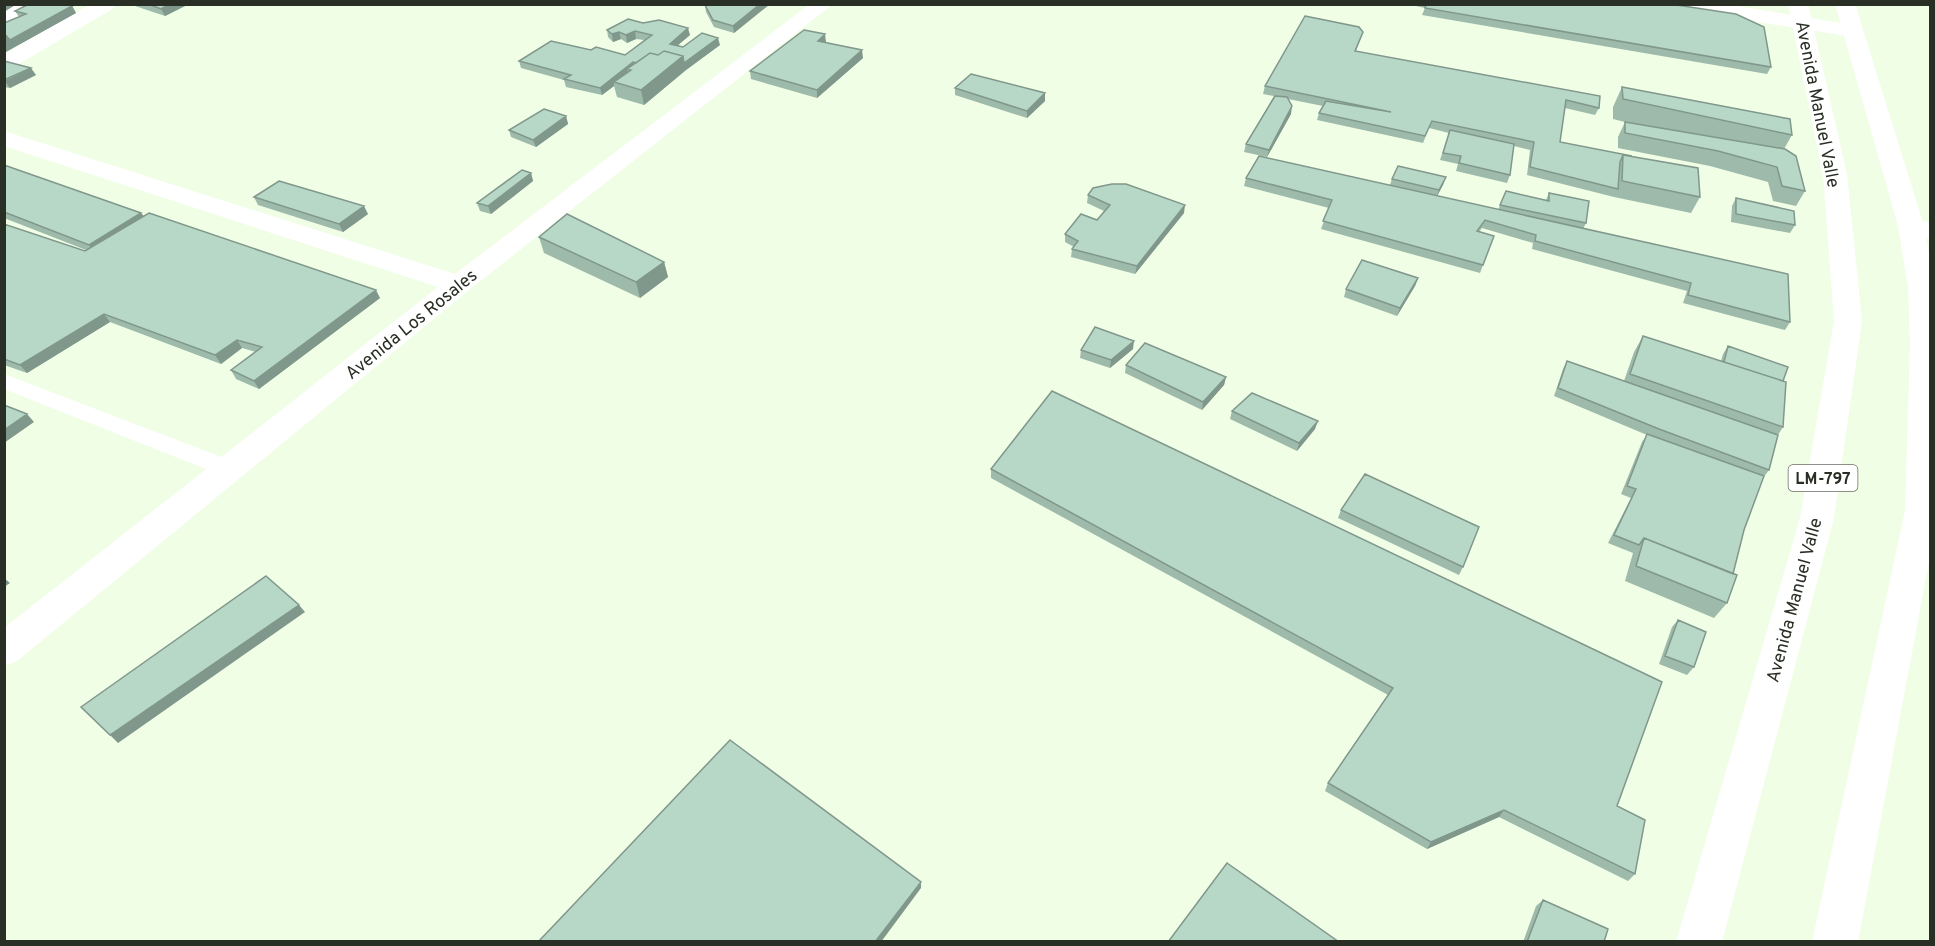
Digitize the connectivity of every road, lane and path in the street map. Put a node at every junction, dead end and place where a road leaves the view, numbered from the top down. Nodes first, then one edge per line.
1 (27, 4) edge
2 (107, 4) edge
3 (823, 4) edge
4 (1683, 4) edge
5 (1800, 14) edge
6 (4, 18) edge
7 (1849, 18) edge
8 (4, 63) edge
9 (4, 138) edge
10 (1921, 229) edge
11 (459, 284) junction
12 (4, 381) edge
13 (229, 469) junction
14 (4, 650) edge
15 (1699, 942) edge
16 (1835, 942) edge

1 - 6 main road
2 - 8 main road
3 - 11 main road, Avenida Los Rosales
4 - 5 main road
5 - 7 main road
5 - 15 main road, Avenida Manuel Valle / LM-797
7 - 10 main road
9 - 11 main road
10 - 16 main road
11 - 13 main road, Avenida Los Rosales
12 - 13 lane
13 - 14 main road, Avenida Los Rosales

